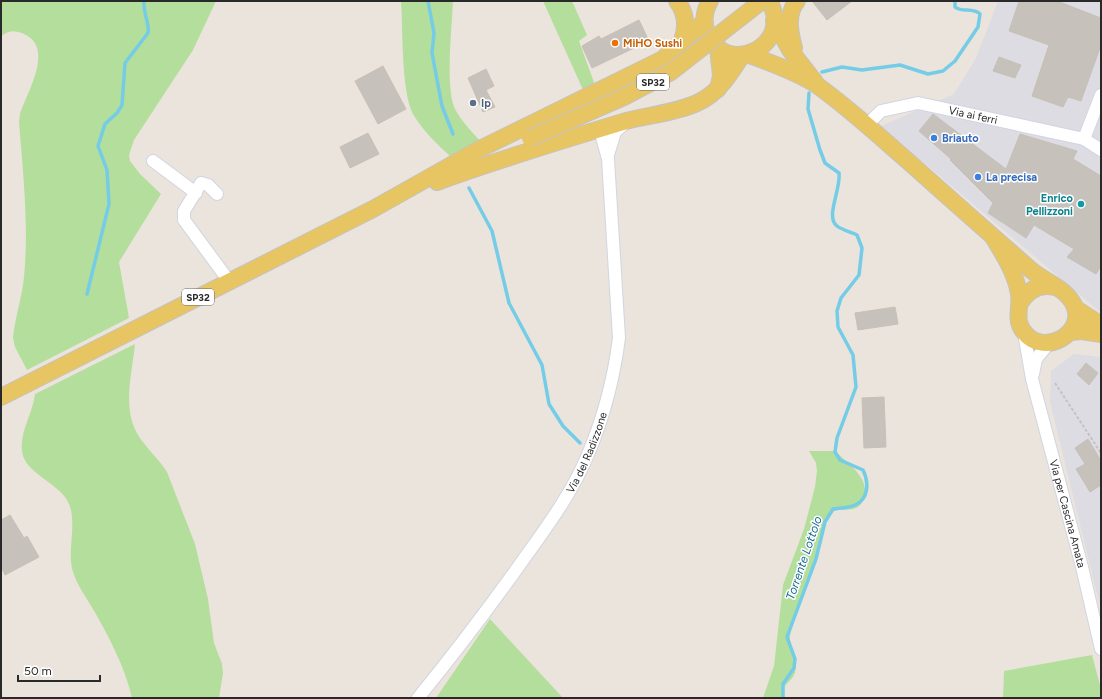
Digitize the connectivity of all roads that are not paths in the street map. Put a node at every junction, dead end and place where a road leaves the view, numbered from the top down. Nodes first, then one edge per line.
1 (677, 1) edge
2 (686, 1) edge
3 (762, 1) edge
4 (784, 1) edge
5 (797, 1) edge
6 (706, 13) edge
7 (773, 13) edge
8 (682, 41) junction
9 (718, 47) junction
10 (744, 55) junction
11 (797, 60) junction
12 (817, 85) junction
13 (718, 89) junction
14 (1101, 95) edge
15 (627, 121) junction
16 (867, 125) junction
17 (600, 130) junction
18 (1084, 139) junction
19 (1101, 150) edge
20 (608, 159) junction
21 (153, 160) dead end
22 (196, 192) junction
23 (217, 194) dead end
24 (395, 198) junction
25 (994, 237) junction
26 (229, 282) junction
27 (1055, 287) junction
28 (1020, 303) junction
29 (1075, 308) junction
30 (1101, 326) edge
31 (1070, 332) junction
32 (1024, 333) junction
33 (1101, 334) edge
34 (1049, 343) junction
35 (1032, 379) junction
36 (1, 397) edge
37 (1101, 649) edge
38 (418, 698) edge

1 - 8 main road
2 - 6 main road
3 - 24 main road, SP32, bridge
4 - 7 main road
5 - 11 main road
6 - 8 main road
6 - 9 main road
7 - 10 main road
7 - 11 main road
8 - 24 main road
9 - 10 main road
9 - 13 main road
10 - 12 main road
10 - 13 main road
11 - 12 main road
12 - 16 main road
13 - 15 main road
14 - 18 street
15 - 17 main road
15 - 20 street
16 - 18 street, Via ai ferri
16 - 25 main road
17 - 20 street
17 - 24 main road
18 - 19 street, Via ai ferri
20 - 38 street, Via del Radizzone
21 - 22 street
22 - 23 street
22 - 26 street
24 - 26 main road, SP32
25 - 27 main road
25 - 28 main road
26 - 36 main road, SP32
27 - 28 main road
27 - 29 main road
28 - 32 main road
29 - 30 main road
29 - 31 main road
31 - 33 main road
31 - 34 main road
32 - 34 main road
32 - 35 street, Via per Cascina Amata
34 - 35 street, Via per Cascina Amata
35 - 37 street, Via per Cascina Amata

